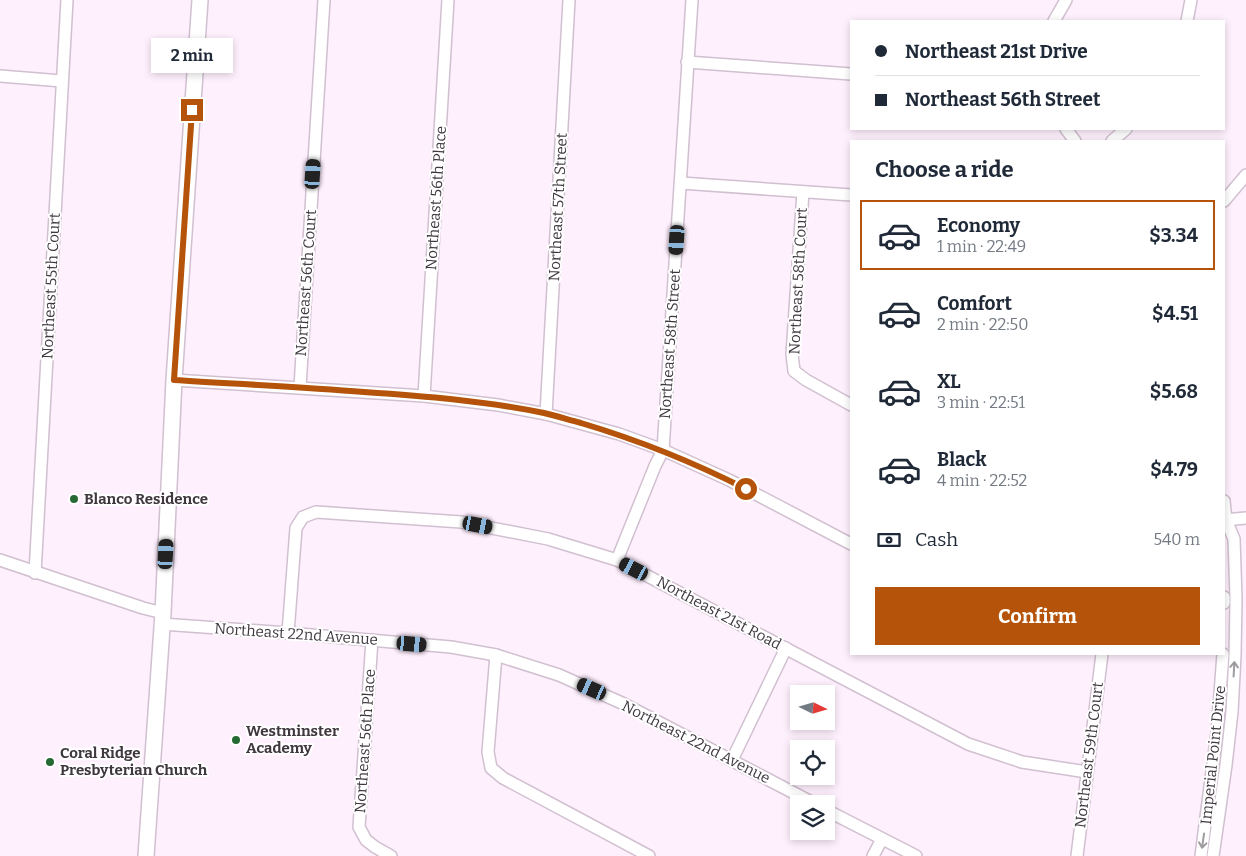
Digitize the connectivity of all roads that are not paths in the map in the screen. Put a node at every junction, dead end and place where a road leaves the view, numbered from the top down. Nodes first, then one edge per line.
1 (67, 0) edge
2 (200, 0) edge
3 (324, 0) edge
4 (448, 0) edge
5 (569, 0) edge
6 (692, 0) edge
7 (1066, 0) edge
8 (1191, 0) edge
9 (1055, 20) edge
10 (1187, 20) edge
11 (687, 62) junction
12 (850, 74) edge
13 (0, 76) edge
14 (62, 81) junction
15 (1125, 130) edge
16 (1113, 140) edge
17 (1246, 176) edge
18 (681, 183) junction
19 (803, 192) junction
20 (850, 195) edge
21 (1225, 200) edge
22 (174, 380) junction
23 (300, 387) junction
24 (424, 396) junction
25 (850, 404) edge
26 (546, 414) junction
27 (663, 450) junction
28 (1246, 518) edge
29 (1225, 524) edge
30 (1225, 526) edge
31 (850, 543) edge
32 (0, 560) edge
33 (618, 560) junction
34 (35, 573) junction
35 (162, 619) junction
36 (288, 633) junction
37 (372, 640) junction
38 (786, 648) junction
39 (496, 655) junction
40 (1102, 655) edge
41 (1223, 655) edge
42 (1223, 733) junction
43 (732, 760) junction
44 (1087, 772) junction
45 (798, 795) edge
46 (835, 815) edge
47 (882, 839) junction
48 (146, 856) edge
49 (391, 856) edge
50 (649, 856) edge
51 (873, 856) edge
52 (916, 856) edge
53 (1077, 856) edge
54 (1201, 856) edge
55 (1213, 856) edge

1 - 14 street, Northeast 55th Court
2 - 22 street
3 - 23 street, Northeast 56th Court
4 - 24 street, Northeast 56th Place
5 - 26 street, Northeast 57th Street
6 - 11 street, Northeast 58th Street
7 - 9 street
8 - 10 street
11 - 12 street
11 - 18 street, Northeast 58th Street
13 - 14 street
14 - 34 street, Northeast 55th Court
15 - 16 street
17 - 21 street
18 - 19 street
18 - 27 street, Northeast 58th Street
19 - 20 street
19 - 25 street, Northeast 58th Court
22 - 23 street
22 - 35 street
23 - 24 street
24 - 26 street
26 - 27 street
27 - 31 street
27 - 33 street, Northeast 58th Street
28 - 29 street
42 -> 30 street, Imperial Point Drive
32 - 34 street, Northeast 22nd Avenue
33 - 36 street, Northeast 21st Road
33 - 38 street, Northeast 21st Road
34 - 35 street, Northeast 22nd Avenue
35 - 36 street, Northeast 22nd Avenue
35 - 48 street
36 - 37 street, Northeast 22nd Avenue
37 - 39 street, Northeast 22nd Avenue
37 - 49 street, Northeast 56th Place
38 - 43 street
38 - 44 street, Northeast 21st Road
39 - 43 street, Northeast 22nd Avenue
39 - 50 street
40 - 44 street, Northeast 59th Court
41 - 42 street, Imperial Point Drive
42 -> 54 street, Imperial Point Drive
42 - 55 street, Imperial Point Drive
43 - 45 street, Northeast 22nd Avenue
44 - 53 street, Northeast 59th Court
46 - 47 street
47 - 51 street
47 - 52 street

